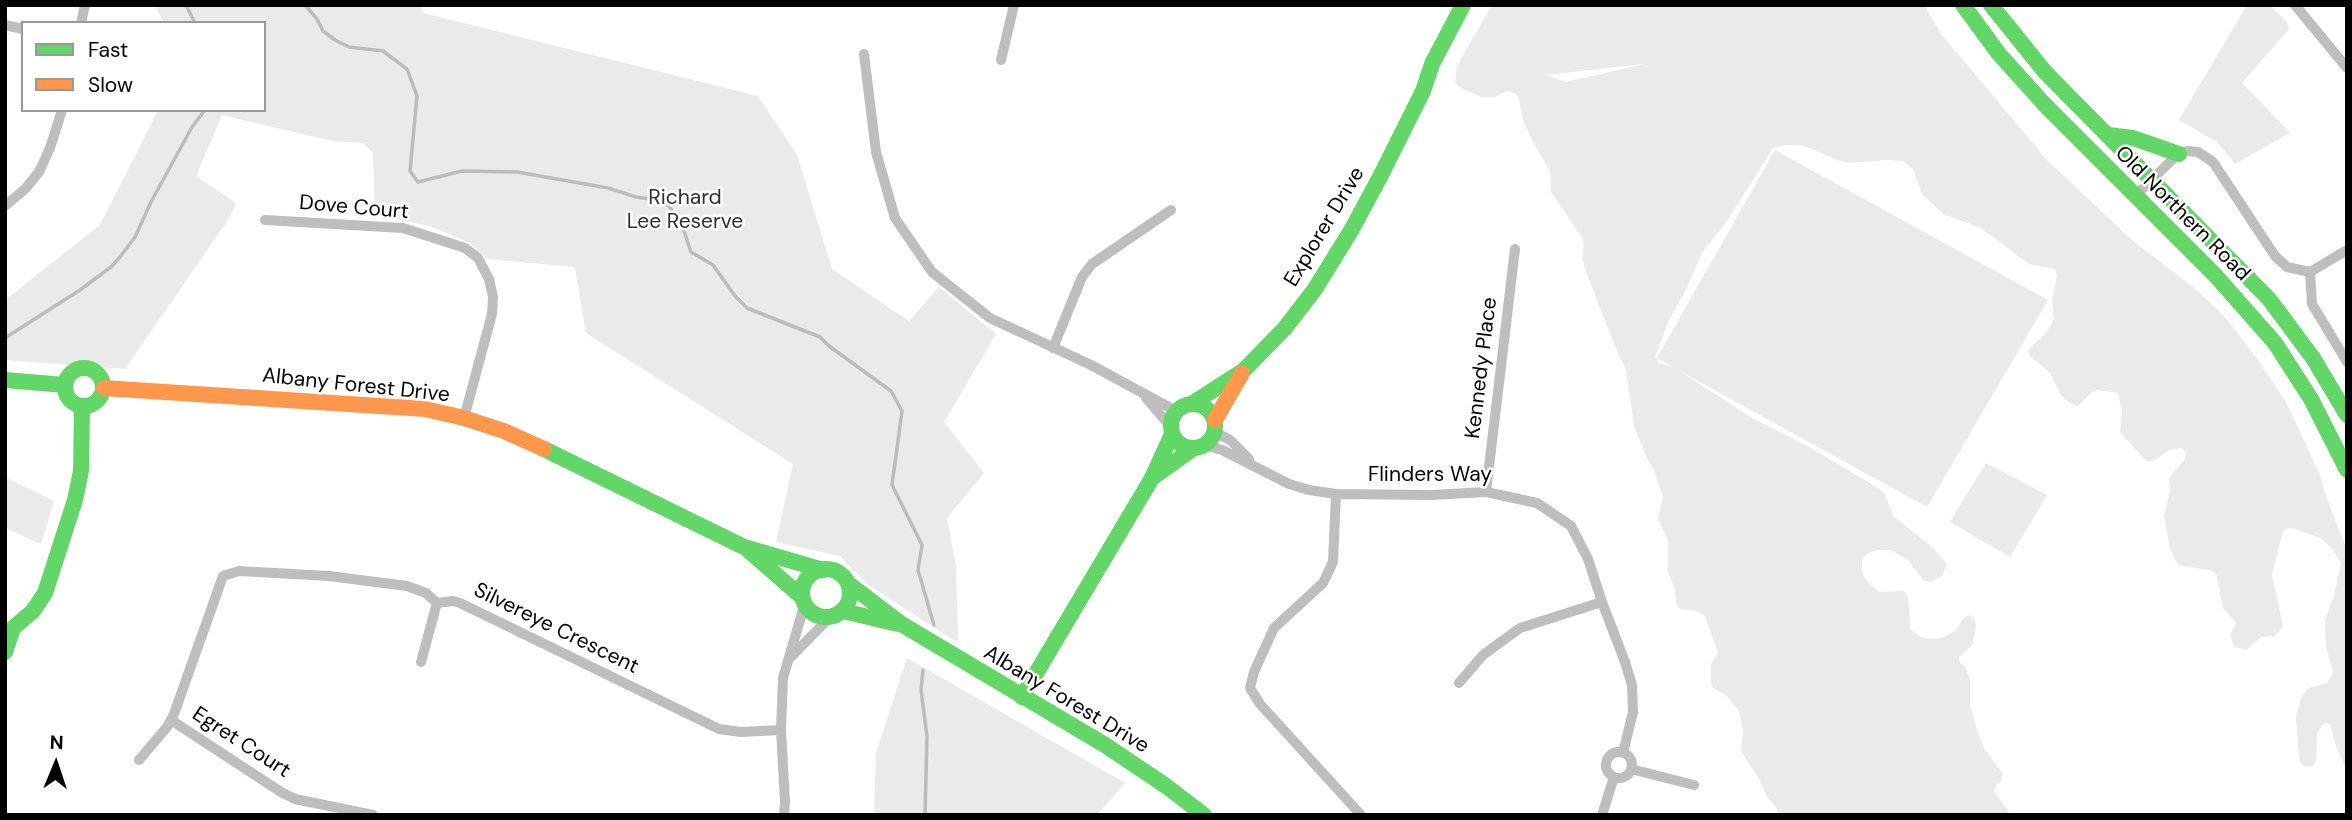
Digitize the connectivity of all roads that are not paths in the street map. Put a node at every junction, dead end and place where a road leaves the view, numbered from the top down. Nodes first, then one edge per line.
1 (1014, 5) edge
2 (1463, 5) edge
3 (1473, 5) edge
4 (1963, 5) edge
5 (1991, 5) edge
6 (2295, 5) edge
7 (864, 54) dead end
8 (1001, 60) dead end
9 (2347, 68) edge
10 (1423, 91) junction
11 (61, 112) edge
12 (2108, 135) junction
13 (2179, 154) junction
14 (2152, 178) junction
15 (2135, 196) junction
16 (5, 206) edge
17 (1171, 210) dead end
18 (265, 220) dead end
19 (1515, 249) dead end
20 (2347, 250) edge
21 (2310, 272) junction
22 (1053, 348) junction
23 (2347, 362) edge
24 (1243, 371) junction
25 (5, 380) edge
26 (65, 385) junction
27 (104, 388) junction
28 (1141, 393) junction
29 (1193, 404) junction
30 (82, 406) junction
31 (2347, 415) edge
32 (464, 418) junction
33 (1173, 424) junction
34 (1215, 426) junction
35 (1199, 447) junction
36 (1256, 466) junction
37 (2347, 470) edge
38 (1152, 478) junction
39 (1486, 492) junction
40 (1336, 494) junction
41 (744, 548) junction
42 (822, 569) junction
43 (849, 584) junction
44 (804, 600) junction
45 (1602, 602) junction
46 (437, 603) junction
47 (836, 614) junction
48 (9, 625) edge
49 (903, 625) junction
50 (5, 652) edge
51 (789, 659) junction
52 (421, 662) dead end
53 (1459, 683) dead end
54 (1022, 697) junction
55 (171, 720) junction
56 (781, 730) junction
57 (1623, 753) junction
58 (139, 760) dead end
59 (1631, 769) junction
60 (1614, 777) junction
61 (1694, 785) dead end
62 (373, 815) edge
63 (784, 815) edge
64 (1204, 815) edge
65 (1361, 815) edge
66 (1602, 815) edge

1 - 8 street
2 - 10 main road, Explorer Drive
3 - 10 main road, Explorer Drive
4 - 15 main road, Old Northern Road
5 - 12 main road, Old Northern Road
6 - 9 street
7 - 22 street
10 - 24 main road, Explorer Drive
11 - 16 street
12 - 13 main road
12 - 14 main road, Old Northern Road
13 - 14 street
13 - 21 street
14 - 15 street
14 - 31 main road, Old Northern Road
15 - 37 main road, Old Northern Road
17 - 22 street
18 - 32 street, Dove Court
19 - 39 street, Kennedy Place
20 - 21 street
21 - 23 street
22 - 28 street
24 - 29 main road, Explorer Drive
24 - 34 main road, Explorer Drive
25 - 26 main road
26 - 27 main road
26 - 30 main road
27 - 30 main road
27 - 32 main road, Albany Forest Drive
28 - 33 street
28 - 33 street
29 - 33 main road
29 - 34 main road
30 - 48 main road
32 - 41 main road, Albany Forest Drive
33 - 35 main road
33 - 38 main road
34 - 35 main road
34 - 36 street, Flinders Way
35 - 36 street, Flinders Way
35 - 38 main road
36 - 40 street, Flinders Way
38 - 54 main road
39 - 40 street, Flinders Way
39 - 45 street, Flinders Way
40 - 65 street
41 - 42 main road, Albany Forest Drive
41 - 44 main road, Albany Forest Drive
42 - 43 main road
42 - 44 main road
43 - 47 main road
43 - 49 main road, Albany Forest Drive
44 - 47 main road
44 - 51 street
45 - 53 street
45 - 57 street, Flinders Way
46 - 52 street
46 - 55 street, Silvereye Crescent
46 - 56 street, Silvereye Crescent
47 - 49 main road, Albany Forest Drive
47 - 51 street
48 - 50 main road
49 - 54 main road, Albany Forest Drive
51 - 56 street
54 - 64 main road, Albany Forest Drive
55 - 58 street, Silvereye Crescent
55 - 62 street, Egret Court
56 - 63 street
57 - 59 street
57 - 60 street
59 - 60 street
59 - 61 street
60 - 66 street

